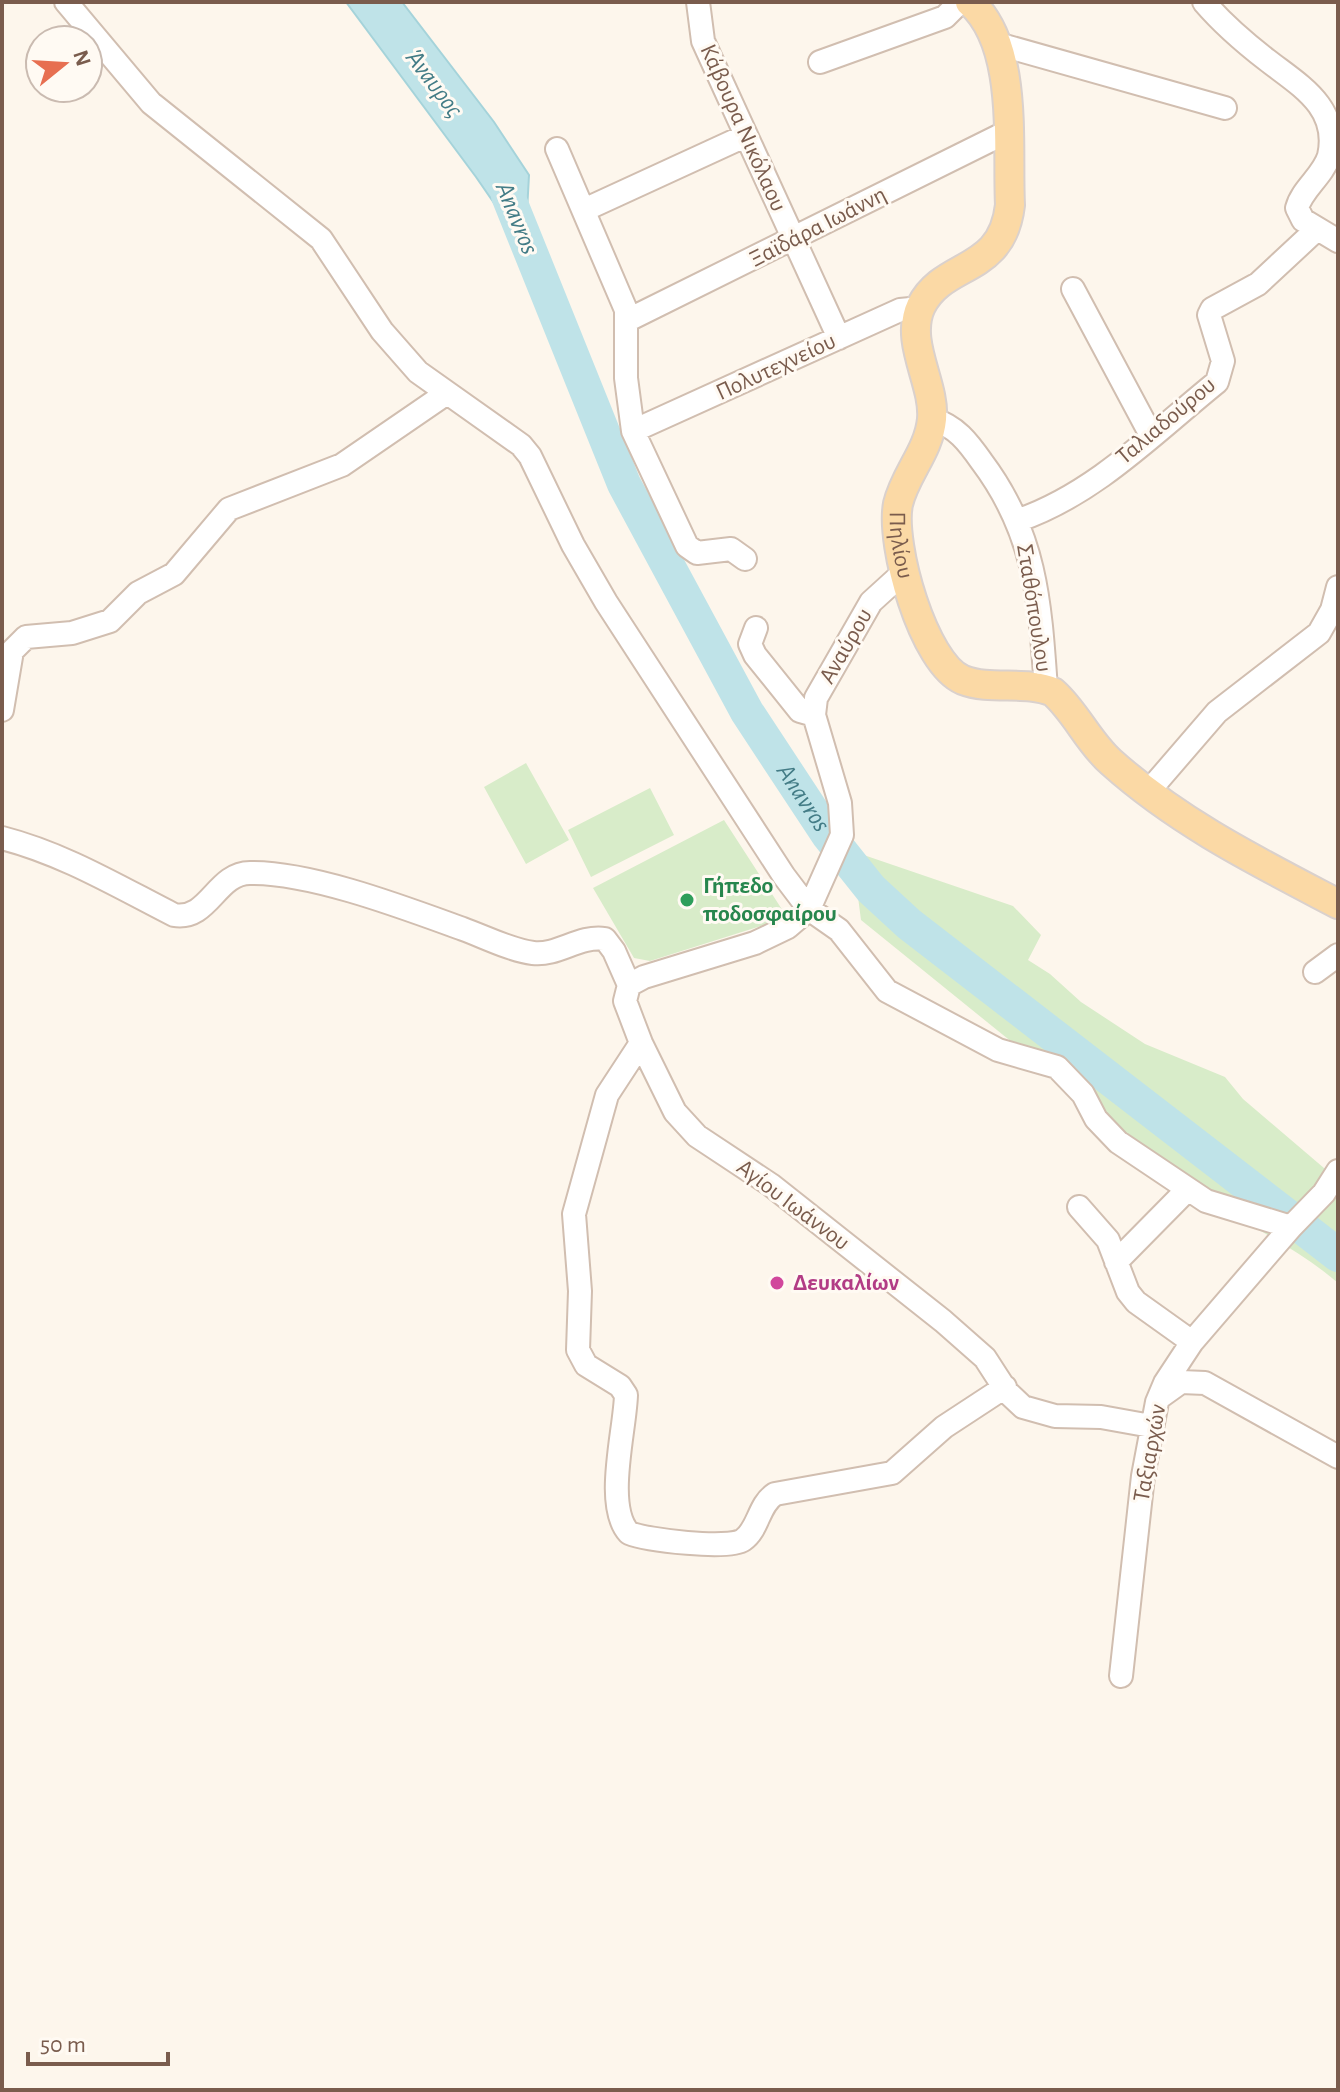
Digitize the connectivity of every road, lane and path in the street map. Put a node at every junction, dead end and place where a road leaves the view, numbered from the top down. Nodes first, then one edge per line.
1 (66, 2) edge
2 (698, 2) edge
3 (960, 2) edge
4 (970, 2) edge
5 (1204, 2) edge
6 (998, 44) junction
7 (820, 62) dead end
8 (1225, 108) dead end
9 (1007, 132) junction
10 (745, 136) junction
11 (557, 149) dead end
12 (584, 210) junction
13 (1316, 230) junction
14 (794, 241) junction
15 (1338, 241) edge
16 (1073, 289) dead end
17 (921, 308) junction
18 (628, 320) junction
19 (839, 338) junction
20 (447, 393) junction
21 (932, 419) junction
22 (633, 431) junction
23 (1151, 435) junction
24 (1019, 520) junction
25 (745, 559) dead end
26 (904, 572) junction
27 (1338, 587) edge
28 (756, 628) dead end
29 (1046, 689) junction
30 (2, 710) edge
31 (814, 715) junction
32 (1148, 792) junction
33 (2, 838) edge
34 (1338, 904) edge
35 (809, 909) junction
36 (1338, 955) edge
37 (1315, 972) dead end
38 (629, 985) junction
39 (641, 1043) junction
40 (1338, 1171) edge
41 (1187, 1190) junction
42 (1079, 1207) dead end
43 (1292, 1226) junction
44 (1116, 1262) junction
45 (1192, 1342) junction
46 (1005, 1387) junction
47 (1157, 1402) junction
48 (1151, 1426) junction
49 (1338, 1457) edge
50 (1121, 1676) dead end

1 - 20 street
2 - 10 street, Κάβουρα Νικόλαου
3 - 7 street
4 - 6 main road
5 - 13 street
6 - 8 street
6 - 9 main road
9 - 14 street, Ξαϊδάρα Ιωάννη
9 - 17 main road
10 - 12 street
10 - 14 street, Κάβουρα Νικόλαου
11 - 12 street
12 - 18 street
13 - 15 street
13 - 23 street, Ταλιαδούρου
14 - 18 street, Ξαϊδάρα Ιωάννη
14 - 19 street, Κάβουρα Νικόλαου
16 - 23 street
17 - 19 street, Πολυτεχνείου
17 - 21 main road, Πηλίου
18 - 22 street
19 - 22 street, Πολυτεχνείου
20 - 30 street
20 - 35 street
21 - 24 street, Σταθόπουλου
21 - 26 main road, Πηλίου
22 - 25 street
23 - 24 street, Ταλιαδούρου
24 - 29 street, Σταθόπουλου
26 - 29 main road, Πηλίου
26 - 31 street, Αναύρου
27 - 32 street
28 - 31 street
29 - 32 main road
31 - 35 street, Αναύρου
32 - 34 main road
33 - 38 street, Αγίου Ιωάννου
35 - 38 street, Αναύρου
35 - 41 street
36 - 37 street
38 - 39 street, Αγίου Ιωάννου
39 - 46 street, Αγίου Ιωάννου
39 - 46 street
40 - 43 street, Ταξιαρχών
41 - 43 street
41 - 44 street
42 - 44 street
43 - 45 street, Ταξιαρχών
44 - 45 street
45 - 47 street, Ταξιαρχών
46 - 48 street, Αγίου Ιωάννου
47 - 48 street, Ταξιαρχών
47 - 49 street
48 - 50 street, Ταξιαρχών

